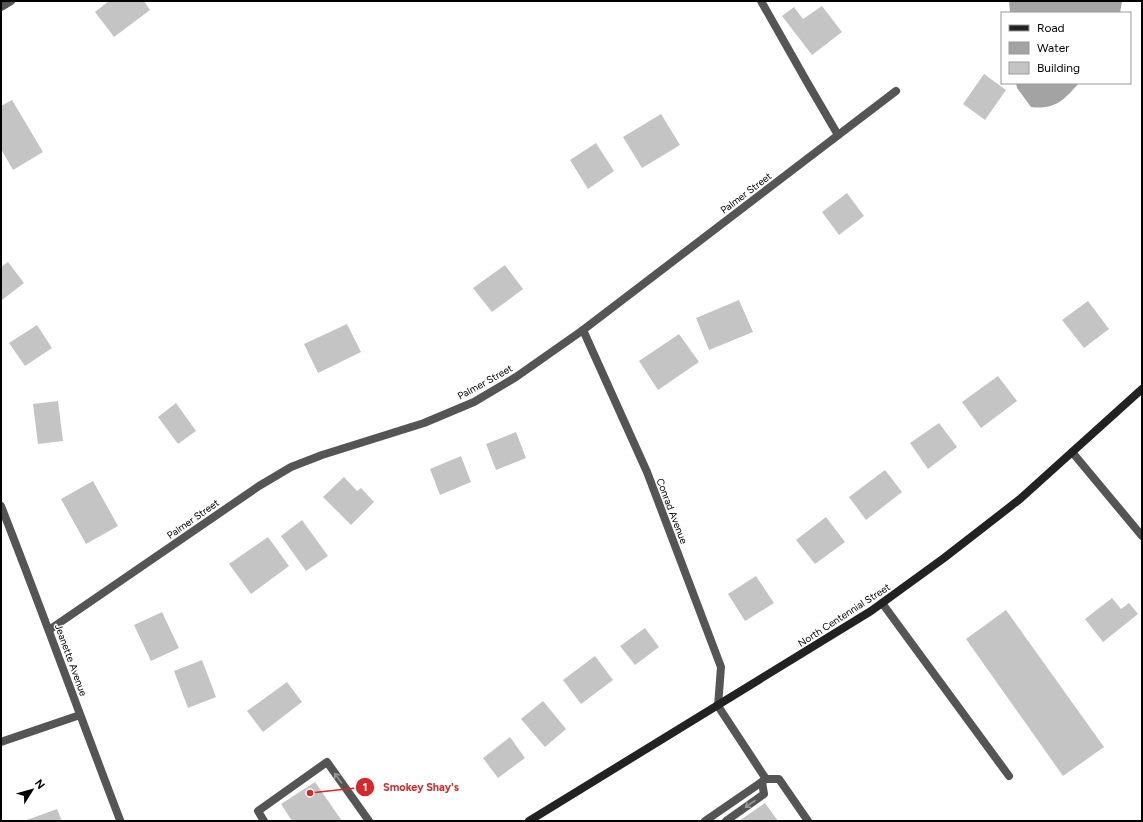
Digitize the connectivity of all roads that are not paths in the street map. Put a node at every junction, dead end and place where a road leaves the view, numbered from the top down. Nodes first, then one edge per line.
1 (10, 1) edge
2 (762, 1) edge
3 (1, 8) edge
4 (896, 91) dead end
5 (838, 135) junction
6 (582, 330) junction
7 (1142, 389) edge
8 (1072, 452) junction
9 (1, 506) edge
10 (1142, 536) edge
11 (882, 603) junction
12 (49, 630) junction
13 (718, 706) junction
14 (80, 715) junction
15 (1, 742) edge
16 (1009, 776) dead end
17 (764, 781) junction
18 (120, 820) edge
19 (264, 821) edge
20 (369, 821) edge
21 (529, 821) edge
22 (705, 821) edge
23 (726, 821) edge
24 (808, 821) edge

1 - 3 street
2 - 5 street
4 - 5 street, Palmer Street
5 - 6 street, Palmer Street
6 - 12 street, Palmer Street
6 - 13 street, Conrad Avenue
7 - 8 street, North Centennial Street
8 - 10 street
8 - 11 street, North Centennial Street
9 - 12 street, Jeanette Avenue
11 - 13 street, North Centennial Street
11 - 16 street
12 - 14 street, Jeanette Avenue
13 - 17 street
13 - 21 street, North Centennial Street
14 - 15 street
14 - 18 street, Jeanette Avenue
17 - 22 street
17 -> 23 street
17 - 24 street
20 -> 19 street

